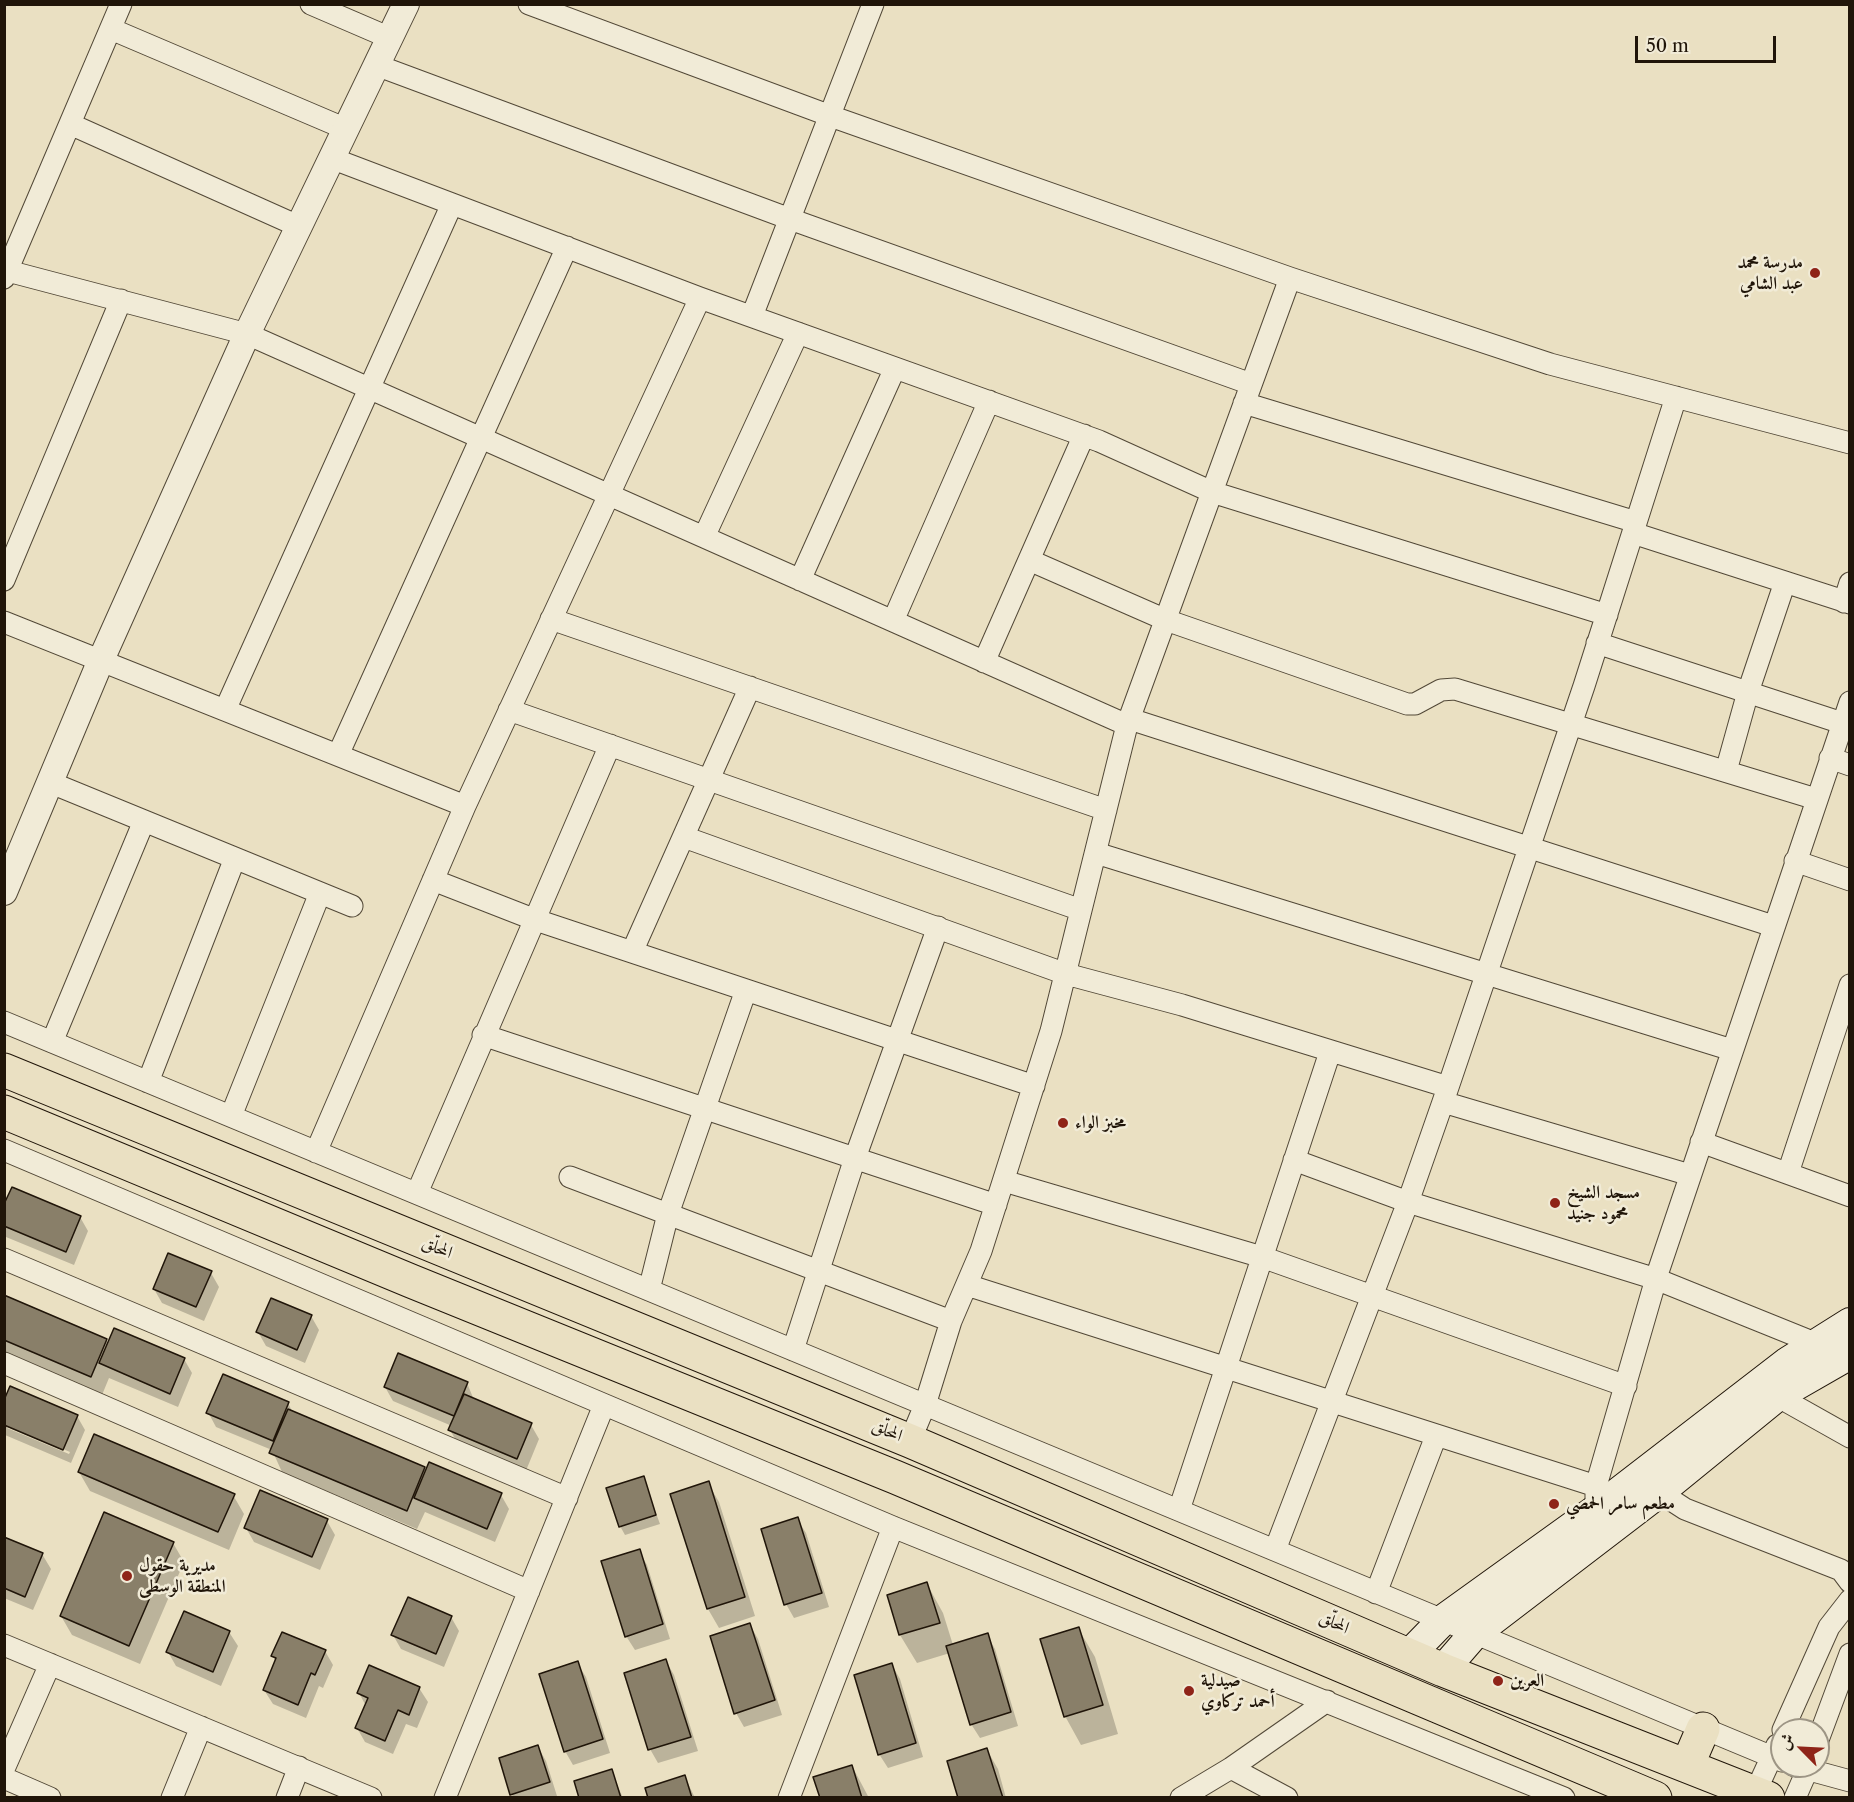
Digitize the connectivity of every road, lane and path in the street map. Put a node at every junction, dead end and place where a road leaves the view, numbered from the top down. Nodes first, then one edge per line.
1 (121, 4) edge
2 (311, 4) edge
3 (406, 4) edge
4 (529, 4) edge
5 (872, 5) edge
6 (111, 29) junction
7 (390, 38) junction
8 (376, 65) junction
9 (831, 116) junction
10 (70, 124) junction
11 (346, 129) junction
12 (331, 158) junction
13 (453, 204) junction
14 (790, 219) junction
15 (298, 226) junction
16 (567, 247) junction
17 (6, 273) edge
18 (1290, 278) junction
19 (700, 298) junction
20 (121, 300) junction
21 (752, 316) junction
22 (798, 333) junction
23 (246, 334) junction
24 (895, 368) junction
25 (370, 389) junction
26 (1248, 393) junction
27 (1676, 397) junction
28 (989, 401) junction
29 (1084, 435) junction
30 (480, 437) junction
31 (1850, 443) edge
32 (1212, 492) junction
33 (608, 495) junction
34 (1634, 527) junction
35 (704, 537) junction
36 (1029, 560) junction
37 (4, 580) edge
38 (800, 580) junction
39 (1785, 582) junction
40 (1848, 596) edge
41 (1607, 615) junction
42 (551, 619) junction
43 (1166, 620) junction
44 (893, 621) junction
45 (4, 622) edge
46 (1598, 643) junction
47 (101, 660) junction
48 (984, 662) junction
49 (750, 687) junction
50 (1748, 692) junction
51 (1850, 702) edge
52 (225, 710) junction
53 (509, 710) junction
54 (1129, 722) junction
55 (1571, 723) junction
56 (1842, 723) junction
57 (609, 745) junction
58 (338, 755) junction
59 (1840, 761) edge
60 (1726, 771) junction
61 (709, 780) junction
62 (49, 782) junction
63 (1816, 799) junction
64 (465, 806) junction
65 (1106, 810) junction
66 (144, 821) junction
67 (684, 837) junction
68 (1528, 849) junction
69 (1096, 853) junction
70 (235, 858) junction
71 (1795, 861) junction
72 (433, 880) junction
73 (1850, 880) edge
74 (4, 892) edge
75 (320, 893) junction
76 (352, 906) dead end
77 (1082, 910) junction
78 (533, 919) junction
79 (1773, 926) junction
80 (938, 927) junction
81 (632, 952) junction
82 (1066, 974) junction
83 (1486, 975) junction
84 (1850, 985) edge
85 (746, 990) junction
86 (4, 1022) edge
87 (483, 1035) junction
88 (897, 1040) junction
89 (52, 1042) junction
90 (1840, 1046) edge
91 (1732, 1050) junction
92 (1330, 1052) junction
93 (4, 1070) edge
94 (148, 1082) junction
95 (1034, 1086) junction
96 (1445, 1095) junction
97 (706, 1108) junction
98 (4, 1112) edge
99 (231, 1116) junction
100 (1701, 1142) junction
101 (4, 1150) edge
102 (316, 1152) junction
103 (855, 1158) junction
104 (1294, 1160) junction
105 (1788, 1173) junction
106 (1690, 1175) junction
107 (570, 1178) dead end
108 (1004, 1181) junction
109 (417, 1193) junction
110 (1850, 1196) edge
111 (1408, 1202) junction
112 (996, 1205) junction
113 (668, 1214) junction
114 (1262, 1257) junction
115 (4, 1260) edge
116 (816, 1272) junction
117 (1656, 1279) junction
118 (967, 1285) junction
119 (649, 1290) junction
120 (1373, 1296) junction
121 (951, 1321) junction
122 (1850, 1323) edge
123 (1817, 1344) junction
124 (793, 1350) junction
125 (1850, 1354) edge
126 (4, 1363) edge
127 (1227, 1367) junction
128 (1626, 1386) junction
129 (1777, 1396) junction
130 (1332, 1403) junction
131 (604, 1405) junction
132 (925, 1405) junction
133 (1436, 1436) junction
134 (1850, 1437) edge
135 (910, 1441) junction
136 (1648, 1485) junction
137 (567, 1498) junction
138 (1596, 1498) junction
139 (1179, 1510) junction
140 (893, 1527) junction
141 (1275, 1550) junction
142 (1850, 1582) edge
143 (529, 1591) junction
144 (1376, 1593) junction
145 (1848, 1605) edge
146 (1443, 1620) junction
147 (1475, 1634) junction
148 (4, 1645) edge
149 (1850, 1654) edge
150 (1408, 1656) junction
151 (50, 1664) junction
152 (1443, 1670) junction
153 (1327, 1701) junction
154 (1789, 1718) edge
155 (1826, 1718) edge
156 (201, 1727) junction
157 (1703, 1729) junction
158 (1770, 1757) edge
159 (1687, 1766) junction
160 (299, 1767) junction
161 (1232, 1768) junction
162 (4, 1769) edge
163 (1770, 1774) edge
164 (1830, 1775) edge
165 (1800, 1778) edge
166 (4, 1779) edge
167 (1850, 1781) edge
168 (1759, 1796) edge
169 (50, 1797) edge
170 (172, 1797) edge
171 (287, 1797) edge
172 (371, 1797) edge
173 (445, 1797) edge
174 (789, 1797) edge
175 (1181, 1797) edge
176 (1287, 1797) edge
177 (1564, 1797) edge
178 (1653, 1797) edge
179 (1795, 1797) edge

1 - 6 street
2 - 7 street
3 - 7 street
4 - 9 street
5 - 9 street
6 - 10 street
6 - 11 street
7 - 8 street
8 - 11 street
8 - 14 street
9 - 14 street
9 - 18 street
10 - 15 street
10 - 17 street
11 - 12 street
12 - 13 street
12 - 15 street
13 - 16 street
13 - 25 street
14 - 21 street
14 - 26 street
15 - 23 street
16 - 19 street
16 - 30 street
17 - 20 street
18 - 26 street
18 - 27 street
19 - 21 street
19 - 33 street
20 - 23 street
20 - 37 street
21 - 22 street
22 - 24 street
22 - 35 street
23 - 25 street
23 - 47 street
24 - 28 street
24 - 38 street
25 - 30 street
25 - 52 street
26 - 32 street
26 - 34 street
27 - 31 street
27 - 34 street
28 - 29 street
28 - 44 street
29 - 32 street
29 - 36 street
30 - 33 street
30 - 58 street
32 - 41 street
32 - 43 street
33 - 35 street
33 - 42 street
34 - 39 street
34 - 41 street
35 - 38 street
36 - 43 street
36 - 48 street
38 - 44 street
39 - 40 street
39 - 50 street
41 - 46 street
42 - 49 street
42 - 53 street
43 - 54 street
43 - 55 street
44 - 48 street
45 - 47 street
46 - 50 street
46 - 55 street
47 - 52 street
47 - 62 street
48 - 54 street
49 - 61 street
49 - 65 street
50 - 56 street
50 - 60 street
51 - 56 street
52 - 58 street
53 - 57 street
53 - 64 street
54 - 65 street
54 - 68 street
55 - 60 street
55 - 68 street
56 - 59 street
57 - 61 street
57 - 78 street
58 - 64 street
59 - 63 street
60 - 63 street
61 - 67 street
61 - 77 street
62 - 66 street
62 - 74 street
63 - 71 street
64 - 72 street
65 - 69 street
66 - 70 street
66 - 89 street
67 - 80 street
67 - 81 street
68 - 79 street
68 - 83 street
69 - 77 street
69 - 83 street
70 - 75 street
70 - 94 street
71 - 73 street
71 - 79 street
72 - 78 street
72 - 102 street
75 - 76 street
75 - 99 street
77 - 82 street
78 - 81 street
78 - 87 street
79 - 91 street
80 - 82 street
80 - 88 street
81 - 85 street
82 - 92 street
82 - 95 street
83 - 91 street
83 - 96 street
84 - 90 street
85 - 88 street
85 - 97 street
86 - 89 street
87 - 97 street
87 - 109 street
88 - 95 street
88 - 103 street
89 - 94 street
90 - 105 street
91 - 100 street
92 - 96 street
92 - 104 street
93 - 135 highway, المحلّق
94 - 99 street
95 - 108 street
96 - 106 street
96 - 111 street
97 - 103 street
97 - 113 street
98 - 178 highway, المحلّق
99 - 102 street
100 - 105 street
100 - 106 street
101 - 131 street
102 - 109 street
103 - 112 street
103 - 116 street
104 - 111 street
104 - 114 street
105 - 110 street
106 - 117 street
107 - 113 street
108 - 112 street
108 - 114 street
109 - 119 street
111 - 117 street
111 - 120 street
112 - 118 street
113 - 116 street
113 - 119 street
114 - 120 street
114 - 127 street
115 - 137 street
116 - 121 street
116 - 124 street
117 - 123 street
117 - 128 street
118 - 121 street
118 - 127 street
119 - 124 street
120 - 128 street
120 - 130 street
121 - 132 street
122 - 123 main road
123 - 136 main road
124 - 132 street
125 - 129 main road
126 - 143 street
127 - 130 street
127 - 139 street
128 - 138 street
129 - 134 street
129 - 136 main road
130 - 133 street
130 - 141 street
131 - 137 street
131 - 140 street
132 - 135 street
132 - 139 street
133 - 138 street
133 - 144 street
135 - 150 highway, المحلّق
136 - 138 main road
136 - 142 street
136 - 147 main road
137 - 143 street
138 - 146 main road
139 - 141 street
140 - 153 street
140 - 174 street
141 - 144 street
143 - 173 street
144 - 146 street
145 - 154 street
146 - 147 street
146 - 150 main road
147 - 152 main road
147 - 157 street
148 - 151 street
149 - 155 street
150 - 152 highway, المحلّق
151 - 156 street
151 - 162 street
152 - 159 highway, المحلّق
153 - 161 street
153 - 177 street
156 - 160 street
156 - 170 street
157 - 158 street
157 - 159 highway
159 - 168 highway, المحلّق
160 - 171 street
160 - 172 street
161 - 175 street
161 - 176 street
163 - 168 street
164 - 167 street
165 - 179 street
166 - 169 street

